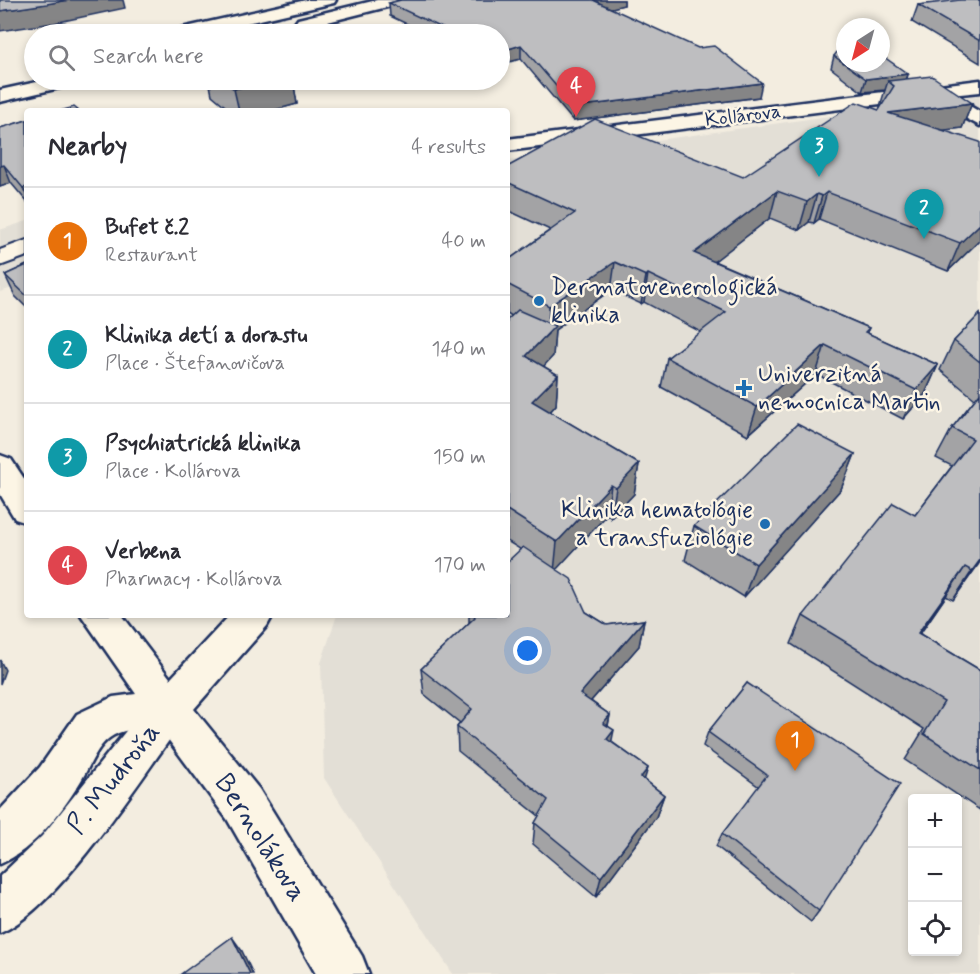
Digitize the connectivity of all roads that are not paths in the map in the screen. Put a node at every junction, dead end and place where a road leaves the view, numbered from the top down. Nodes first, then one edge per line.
1 (328, 0) edge
2 (397, 0) edge
3 (223, 24) edge
4 (300, 24) edge
5 (24, 71) edge
6 (0, 77) edge
7 (980, 86) edge
8 (26, 90) edge
9 (931, 92) junction
10 (0, 96) edge
11 (980, 120) edge
12 (510, 145) edge
13 (24, 248) edge
14 (0, 259) edge
15 (0, 467) edge
16 (24, 505) edge
17 (102, 618) edge
18 (251, 618) edge
19 (169, 708) junction
20 (0, 841) edge
21 (0, 909) edge
22 (344, 974) edge

1 - 3 street
2 - 4 street
5 - 6 street
7 - 9 street, Kollárova
8 - 10 street
9 - 11 street
9 - 12 street, Kollárova
13 - 14 street
15 - 16 street
17 - 19 street, Bernolákova
18 - 19 street
19 - 20 street, P. Mudroňa
19 - 21 street, P. Mudroňa
19 - 22 street, Bernolákova

